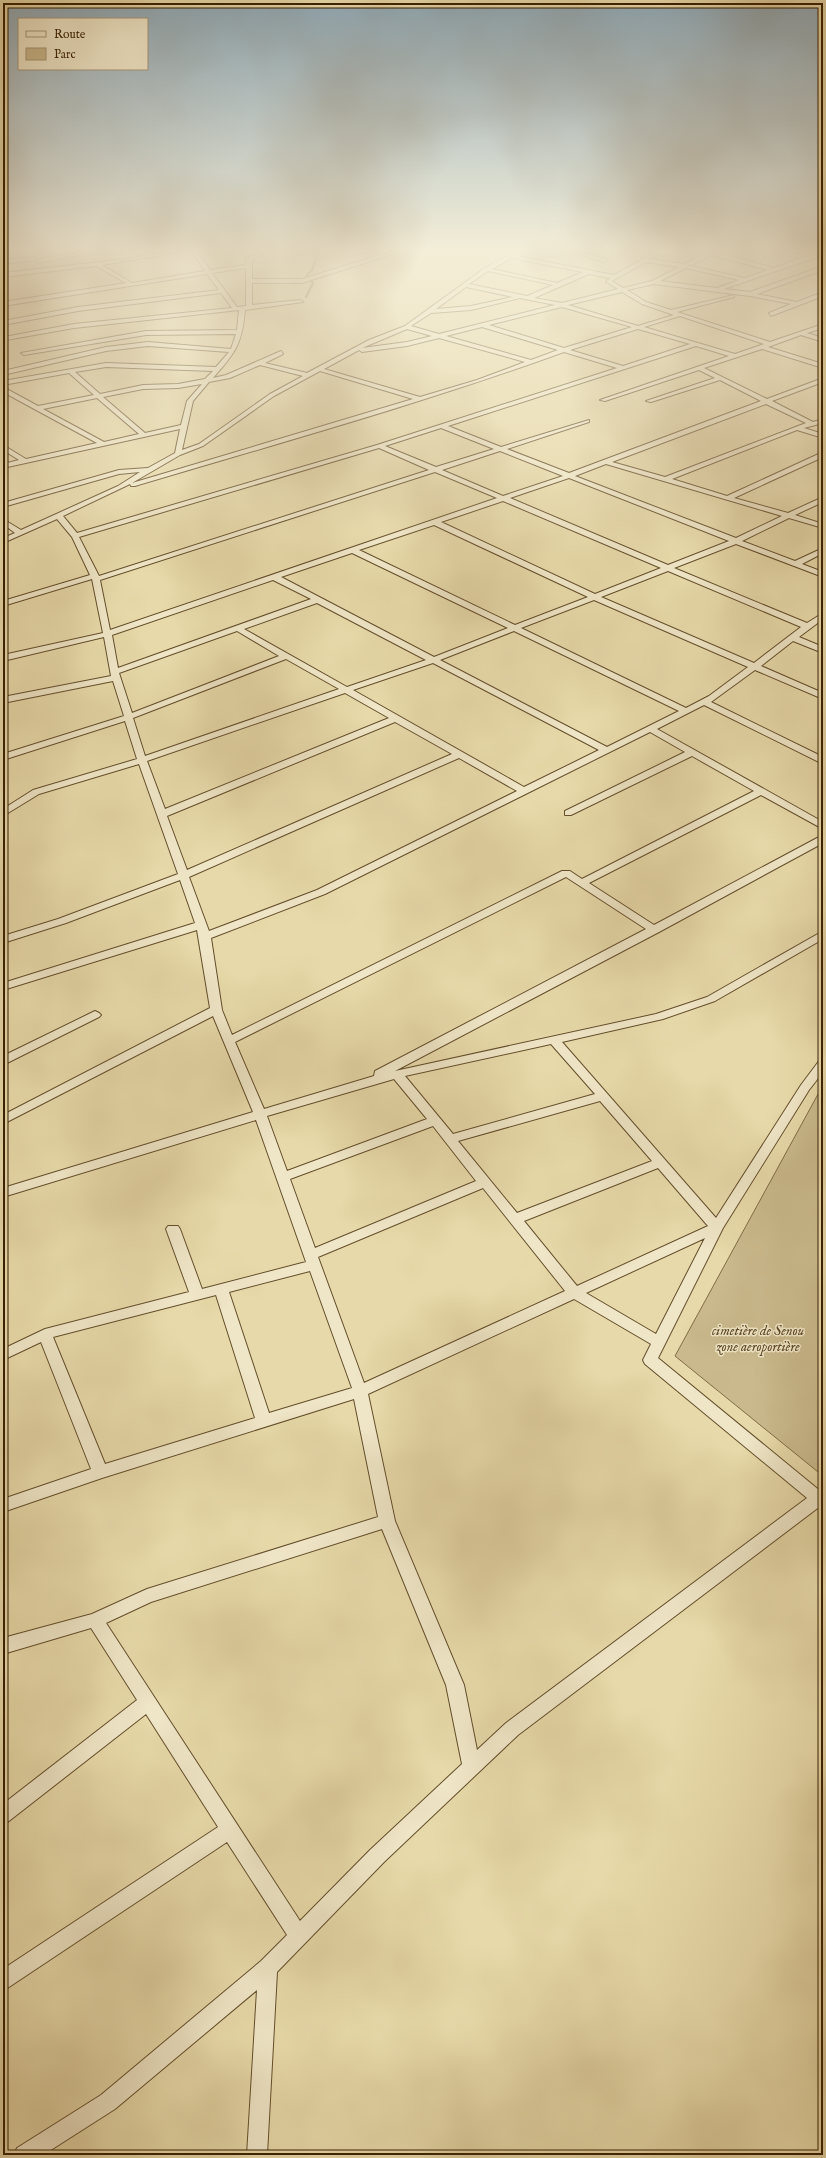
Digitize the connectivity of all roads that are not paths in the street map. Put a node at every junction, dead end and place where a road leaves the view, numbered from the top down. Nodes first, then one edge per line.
1 (24, 353) edge
2 (89, 353) edge
3 (231, 353) edge
4 (281, 353) dead end
5 (350, 353) edge
6 (498, 353) edge
7 (557, 353) edge
8 (573, 353) edge
9 (671, 353) edge
10 (725, 353) edge
11 (746, 353) edge
12 (781, 353) edge
13 (736, 356) junction
14 (532, 362) junction
15 (259, 363) junction
16 (38, 364) junction
17 (823, 366) edge
18 (624, 368) junction
19 (700, 368) junction
20 (219, 369) junction
21 (318, 369) junction
22 (70, 371) junction
23 (3, 373) edge
24 (307, 375) junction
25 (720, 378) junction
26 (209, 380) junction
27 (823, 380) edge
28 (3, 383) edge
29 (3, 389) edge
30 (15, 396) junction
31 (98, 396) junction
32 (3, 399) edge
33 (421, 399) junction
34 (603, 400) dead end
35 (649, 401) dead end
36 (767, 401) junction
37 (36, 408) junction
38 (587, 421) dead end
39 (823, 421) edge
40 (812, 424) junction
41 (184, 426) junction
42 (442, 426) junction
43 (796, 428) junction
44 (144, 434) junction
45 (823, 436) edge
46 (101, 443) junction
47 (379, 446) junction
48 (3, 447) edge
49 (502, 449) junction
50 (178, 454) junction
51 (823, 454) edge
52 (24, 461) junction
53 (605, 462) junction
54 (3, 466) edge
55 (149, 470) junction
56 (437, 470) junction
57 (571, 475) junction
58 (664, 480) junction
59 (120, 487) junction
60 (503, 498) junction
61 (728, 498) junction
62 (823, 498) edge
63 (3, 505) edge
64 (58, 515) junction
65 (787, 516) junction
66 (3, 522) edge
67 (434, 522) junction
68 (823, 526) edge
69 (20, 533) junction
70 (75, 536) junction
71 (3, 541) edge
72 (736, 541) junction
73 (353, 550) junction
74 (823, 550) edge
75 (796, 564) junction
76 (667, 568) junction
77 (823, 575) edge
78 (274, 577) junction
79 (95, 578) junction
80 (595, 596) junction
81 (317, 600) junction
82 (3, 604) edge
83 (823, 615) edge
84 (808, 627) junction
85 (237, 628) junction
86 (514, 628) junction
87 (107, 634) junction
88 (793, 638) junction
89 (823, 650) edge
90 (286, 656) junction
91 (3, 658) edge
92 (434, 660) junction
93 (756, 666) junction
94 (116, 675) junction
95 (346, 690) junction
96 (823, 696) edge
97 (3, 700) edge
98 (705, 702) junction
99 (686, 711) junction
100 (129, 717) junction
101 (396, 718) junction
102 (650, 729) junction
103 (606, 750) junction
104 (692, 752) junction
105 (460, 754) junction
106 (3, 757) edge
107 (142, 760) junction
108 (823, 761) edge
109 (524, 791) junction
110 (761, 791) junction
111 (3, 813) edge
112 (568, 813) dead end
113 (162, 814) junction
114 (823, 826) edge
115 (823, 839) edge
116 (184, 876) junction
117 (582, 883) junction
118 (203, 930) junction
119 (655, 930) junction
120 (823, 934) edge
121 (3, 940) edge
122 (3, 987) edge
123 (216, 1010) junction
124 (95, 1015) dead end
125 (554, 1040) junction
126 (229, 1041) junction
127 (3, 1061) edge
128 (823, 1064) edge
129 (397, 1074) junction
130 (362, 1082) junction
131 (603, 1096) junction
132 (260, 1115) junction
133 (3, 1120) edge
134 (435, 1121) junction
135 (450, 1139) junction
136 (661, 1162) junction
137 (282, 1177) junction
138 (485, 1182) junction
139 (3, 1193) edge
140 (514, 1219) junction
141 (717, 1227) junction
142 (172, 1229) dead end
143 (312, 1260) junction
144 (221, 1289) junction
145 (574, 1292) junction
146 (197, 1295) junction
147 (45, 1334) junction
148 (660, 1342) junction
149 (3, 1355) edge
150 (360, 1391) junction
151 (264, 1421) junction
152 (100, 1472) junction
153 (820, 1497) edge
154 (3, 1506) edge
155 (387, 1521) junction
156 (95, 1620) junction
157 (3, 1646) edge
158 (148, 1702) junction
159 (472, 1766) junction
160 (3, 1815) edge
161 (230, 1829) junction
162 (299, 1937) junction
163 (268, 1968) junction
164 (3, 1981) edge
165 (24, 2155) edge
166 (257, 2155) edge

1 - 16 street
2 - 16 street
3 - 20 street
4 - 15 street
5 - 21 street
6 - 14 street
7 - 14 street
8 - 18 street
9 - 18 street
10 - 13 street
11 - 13 street
12 - 17 street
13 - 19 street
14 - 33 street
15 - 24 street
15 - 26 street
16 - 23 street
18 - 42 street
19 - 25 street
19 - 34 street
20 - 22 street
20 - 26 street
21 - 24 street
21 - 33 street
22 - 28 street
22 - 31 street
24 - 50 street
25 - 35 street
25 - 36 street
26 - 31 street
26 - 41 street
27 - 36 street
29 - 30 street
30 - 32 street
30 - 37 street
31 - 37 street
31 - 44 street
33 - 59 street
36 - 40 street
36 - 53 street
37 - 46 street
38 - 49 street
39 - 40 street
40 - 43 street
41 - 44 street
41 - 50 street
42 - 47 street
42 - 49 street
43 - 45 street
43 - 58 street
44 - 46 street
46 - 52 street
47 - 56 street
47 - 70 street
48 - 52 street
49 - 56 street
49 - 57 street
50 - 55 street
51 - 61 street
52 - 54 street
53 - 57 street
53 - 58 street
55 - 59 street
55 - 63 street
56 - 60 street
56 - 79 street
57 - 60 street
57 - 72 street
58 - 61 street
59 - 64 street
60 - 67 street
60 - 76 street
61 - 65 street
62 - 65 street
64 - 69 street
64 - 70 street
65 - 68 street
65 - 72 street
66 - 69 street
67 - 73 street
67 - 80 street
69 - 71 street
70 - 79 street
72 - 75 street
72 - 76 street
73 - 78 street
73 - 86 street
74 - 75 street
75 - 77 street
76 - 80 street
76 - 84 street
78 - 81 street
78 - 87 street
79 - 82 street
79 - 87 street
80 - 86 street
80 - 93 street
81 - 85 street
81 - 92 street
83 - 84 street
84 - 88 street
85 - 90 street
85 - 94 street
86 - 92 street
86 - 99 street
87 - 91 street
87 - 94 street
88 - 89 street
88 - 93 street
90 - 95 street
90 - 100 street
92 - 95 street
92 - 103 street
93 - 96 street
93 - 98 street
94 - 97 street
94 - 100 street
95 - 101 street
95 - 107 street
98 - 99 street
98 - 108 street
99 - 102 street
100 - 106 street
100 - 107 street
101 - 105 street
101 - 113 street
102 - 103 street
102 - 104 street
103 - 109 street
104 - 110 street
104 - 112 street
105 - 109 street
105 - 116 street
107 - 111 street
107 - 113 street
109 - 118 street
110 - 114 street
110 - 117 street
113 - 116 street
115 - 119 street
116 - 118 street
116 - 121 street
117 - 119 street
117 - 126 street
118 - 122 street
118 - 123 street
119 - 130 street
120 - 125 street
123 - 126 street
123 - 133 street
124 - 127 street
125 - 129 street
125 - 131 street
126 - 132 street
128 - 141 street
129 - 130 street
129 - 134 street
130 - 132 street
131 - 135 street
131 - 136 street
132 - 137 street
132 - 139 street
134 - 135 street
134 - 137 street
135 - 138 street
136 - 140 street
136 - 141 street
137 - 143 street
138 - 140 street
138 - 143 street
140 - 145 street
141 - 145 street
141 - 148 street
142 - 146 street
143 - 144 street
143 - 150 street
144 - 146 street
144 - 151 street
145 - 148 street
145 - 150 street
146 - 147 street
147 - 149 street
147 - 152 street
148 - 153 street
150 - 151 street
150 - 155 street
151 - 152 street
152 - 154 street
153 - 159 street
155 - 156 street
155 - 159 street
156 - 157 street
156 - 158 street
158 - 160 street
158 - 161 street
159 - 162 street
161 - 162 street
161 - 164 street
162 - 163 street
163 - 165 street
163 - 166 street

